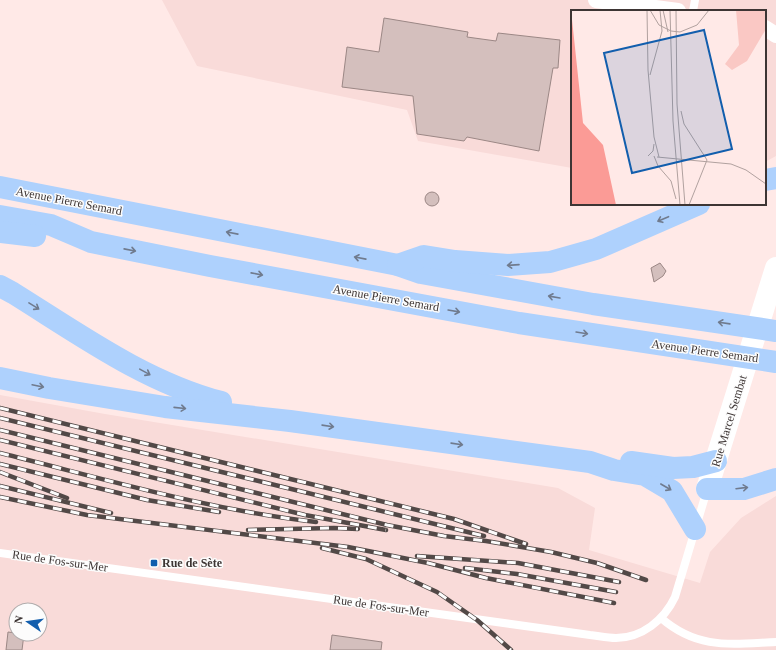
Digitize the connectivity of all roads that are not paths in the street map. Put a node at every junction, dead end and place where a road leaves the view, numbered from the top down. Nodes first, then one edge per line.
1 (596, 0) edge
2 (695, 0) edge
3 (671, 10) edge
4 (693, 10) edge
5 (766, 29) edge
6 (776, 35) edge
7 (776, 178) edge
8 (766, 180) edge
9 (0, 187) edge
10 (697, 205) edge
11 (0, 216) edge
12 (0, 232) edge
13 (91, 242) junction
14 (398, 265) junction
15 (774, 273) edge
16 (0, 286) edge
17 (776, 331) edge
18 (776, 362) edge
19 (0, 378) edge
20 (290, 421) junction
21 (590, 462) junction
22 (716, 462) junction
23 (776, 479) edge
24 (707, 489) junction
25 (695, 529) junction
26 (0, 553) edge
27 (661, 618) junction
28 (776, 642) edge

1 - 3 street
2 - 4 lane
5 - 6 street
7 - 8 highway
14 -> 9 highway, Avenue Pierre Semard
10 -> 14 highway
11 - 13 highway, Avenue Pierre Semard
12 - 13 highway
13 -> 18 highway, Avenue Pierre Semard
17 -> 14 highway, Avenue Pierre Semard
15 - 22 main road, Rue Marcel Sembat
16 -> 20 highway
19 -> 20 highway
20 -> 21 highway
21 - 22 highway
21 -> 25 highway
22 - 24 main road, Rue Marcel Sembat
24 -> 23 highway
24 - 25 lane, Rue Marcel Sembat
25 - 27 lane, Rue de Fos-sur-Mer
26 - 27 lane, Rue de Fos-sur-Mer
27 - 28 lane

